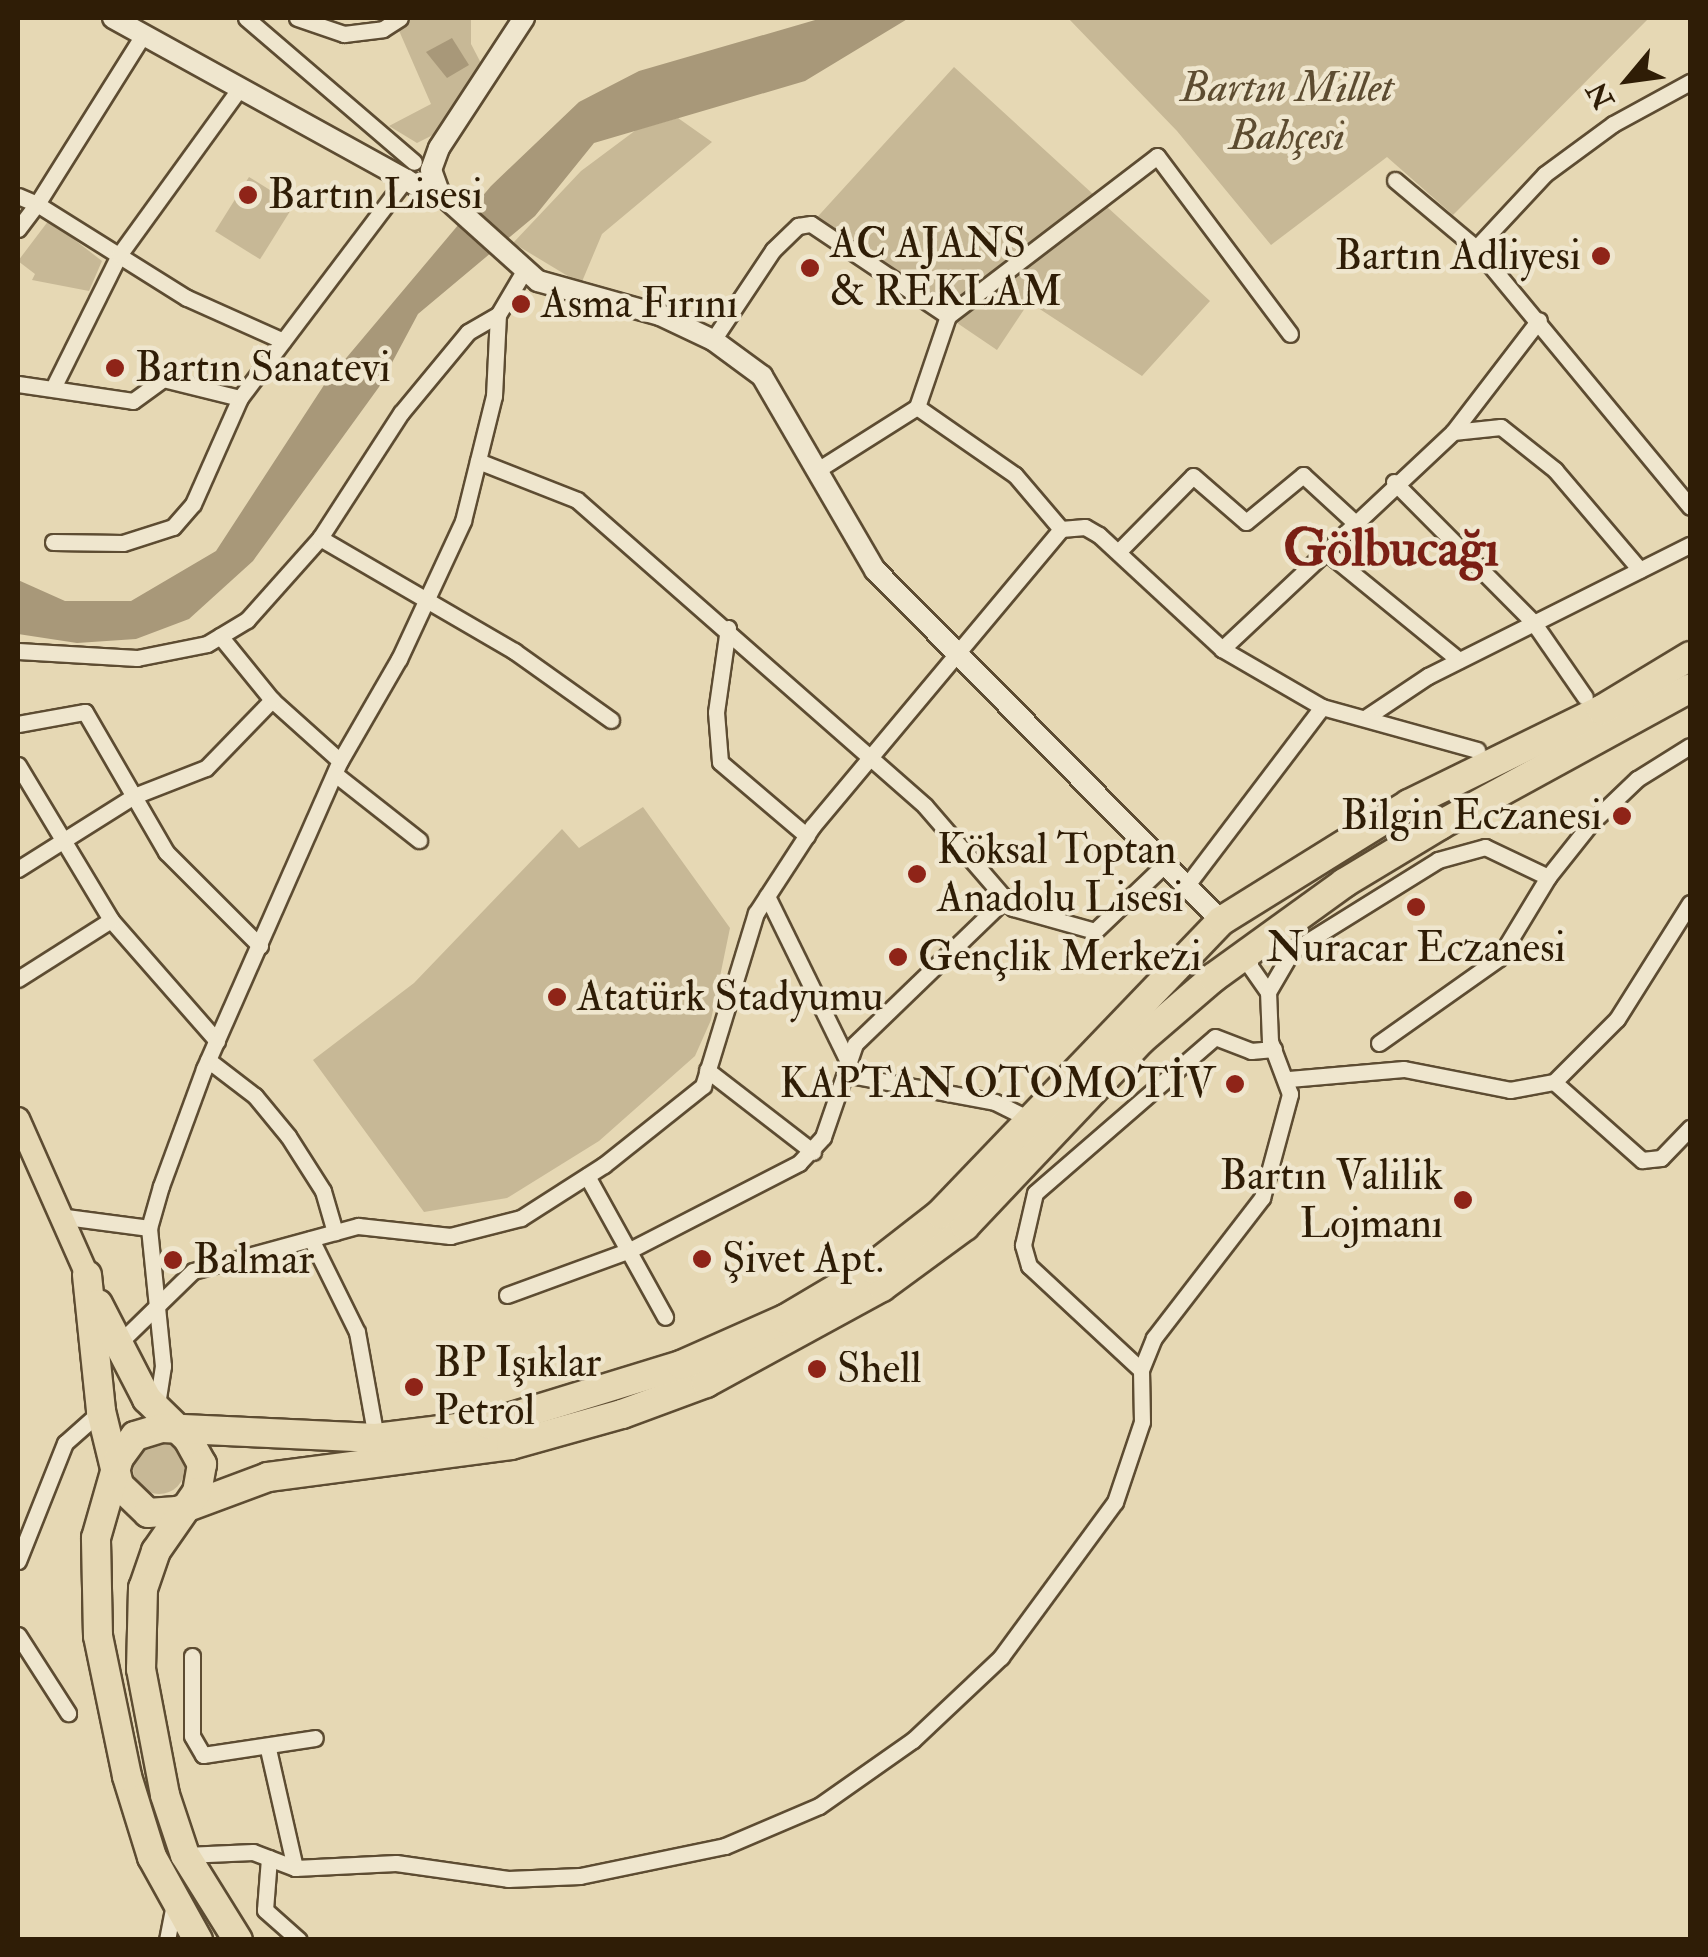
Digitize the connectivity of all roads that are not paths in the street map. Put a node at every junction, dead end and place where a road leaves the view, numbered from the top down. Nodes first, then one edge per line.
1 (113, 18) edge
2 (246, 18) edge
3 (298, 18) edge
4 (400, 18) edge
5 (524, 18) edge
6 (141, 38) junction
7 (1690, 82) edge
8 (240, 89) junction
9 (418, 177) junction
10 (1395, 180) dead end
11 (18, 196) edge
12 (37, 204) junction
13 (18, 229) edge
14 (1476, 248) junction
15 (120, 254) junction
16 (519, 266) junction
17 (498, 316) junction
18 (948, 316) junction
19 (1540, 320) junction
20 (1290, 334) dead end
21 (712, 340) junction
22 (284, 342) junction
23 (18, 384) edge
24 (55, 384) junction
25 (240, 398) junction
26 (918, 407) junction
27 (1453, 432) junction
28 (478, 461) junction
29 (819, 469) junction
30 (1394, 482) junction
31 (1690, 508) edge
32 (1353, 522) junction
33 (1061, 529) junction
34 (320, 538) junction
35 (54, 542) dead end
36 (1690, 545) edge
37 (1119, 550) junction
38 (1324, 550) junction
39 (1640, 570) junction
40 (426, 600) junction
41 (1534, 622) junction
42 (728, 628) junction
43 (220, 636) junction
44 (1222, 649) junction
45 (18, 651) edge
46 (961, 656) junction
47 (1690, 656) edge
48 (1460, 660) junction
49 (1690, 688) edge
50 (1585, 697) dead end
51 (272, 700) junction
52 (1322, 706) junction
53 (1365, 718) junction
54 (612, 720) dead end
55 (18, 724) edge
56 (1690, 746) edge
57 (1477, 750) dead end
58 (873, 759) junction
59 (18, 766) edge
60 (338, 768) junction
61 (134, 796) junction
62 (807, 836) junction
63 (419, 840) dead end
64 (61, 844) junction
65 (1165, 864) junction
66 (18, 869) edge
67 (1548, 877) junction
68 (1187, 886) junction
69 (767, 896) junction
70 (1002, 901) junction
71 (1690, 902) edge
72 (111, 920) junction
73 (1221, 920) junction
74 (260, 946) junction
75 (1250, 951) junction
76 (1292, 951) junction
77 (18, 978) edge
78 (1268, 992) junction
79 (217, 1040) junction
80 (1379, 1043) dead end
81 (1274, 1049) junction
82 (208, 1060) junction
83 (844, 1062) junction
84 (707, 1070) junction
85 (1289, 1079) junction
86 (1554, 1082) junction
87 (18, 1119) edge
88 (1033, 1120) junction
89 (1690, 1128) edge
90 (813, 1152) junction
91 (587, 1176) junction
92 (66, 1217) junction
93 (149, 1228) junction
94 (335, 1232) junction
95 (311, 1238) junction
96 (630, 1250) junction
97 (86, 1274) joint
98 (507, 1294) dead end
99 (156, 1303) junction
100 (665, 1317) dead end
101 (112, 1338) junction
102 (1141, 1370) junction
103 (101, 1410) junction
104 (160, 1424) junction
105 (376, 1438) junction
106 (116, 1471) junction
107 (189, 1503) junction
108 (18, 1561) edge
109 (18, 1639) edge
110 (192, 1656) dead end
111 (68, 1713) dead end
112 (315, 1738) dead end
113 (268, 1748) junction
114 (186, 1855) junction
115 (269, 1858) junction
116 (295, 1868) junction
117 (174, 1901) junction
118 (167, 1940) edge
119 (198, 1940) edge
120 (238, 1940) edge
121 (299, 1940) edge

1 - 6 main road
2 - 9 street
3 - 4 street
5 - 9 main road
6 - 8 main road
6 - 12 street
7 - 14 street
8 - 9 main road
8 - 15 street
9 - 16 main road
9 - 22 street
10 - 14 street
11 - 12 street
12 - 13 street
12 - 15 street
14 - 19 street
15 - 22 street
15 - 24 street
16 - 17 street
16 - 21 main road
17 - 28 street
17 - 34 street
18 - 20 street
18 - 21 street
18 - 26 street
19 - 27 street
19 - 31 street
21 - 29 main road
22 - 25 street
23 - 24 street
24 - 25 street
25 - 35 street
26 - 29 street
26 - 33 street
27 - 30 street
27 - 39 street
28 - 40 street
28 - 42 street
29 - 46 main road
30 - 32 street
30 - 41 street
32 - 37 street
32 - 38 street
33 - 37 street
33 - 46 street
34 - 40 street
34 - 43 street
36 - 39 street
37 - 44 street
38 - 44 street
38 - 48 street
39 - 41 street
40 - 54 street
40 - 60 street
41 - 48 street
41 - 50 street
42 - 58 street
42 - 62 street
43 - 45 street
43 - 51 street
44 - 52 street
46 - 58 street
46 - 65 main road
47 - 73 highway
48 - 53 street
49 - 75 highway
51 - 60 street
51 - 61 street
52 - 53 street
52 - 68 street
53 - 57 street
55 - 61 street
56 - 67 street
58 - 62 street
58 - 70 street
59 - 64 street
60 - 63 street
60 - 74 street
61 - 64 street
61 - 74 street
62 - 69 street
64 - 66 street
64 - 72 street
65 - 68 main road
65 - 70 street
67 - 76 street
67 - 80 street
68 - 73 main road
69 - 83 street
69 - 84 street
70 - 83 street
71 - 86 street
72 - 77 street
72 - 79 street
73 - 75 highway
73 - 88 highway
74 - 79 street
75 - 76 street
75 - 78 street
75 - 107 highway
76 - 78 street
78 - 81 street
79 - 82 street
81 - 85 street
81 - 102 street
82 - 93 street
82 - 94 street
83 - 88 street
83 - 90 street
84 - 90 street
84 - 91 street
85 - 86 street
85 - 102 street
86 - 89 street
87 - 92 main road
88 - 105 highway
90 - 96 street
91 - 94 street
91 - 96 street
92 - 93 street
92 - 97 main road
93 - 99 street
94 - 95 street
95 - 99 street
95 - 105 street
96 - 98 street
96 - 100 street
97 - 101 highway
99 - 101 street
99 - 104 street
101 - 103 highway
101 - 104 highway
102 - 116 street
103 - 106 highway
103 - 108 street
104 - 105 highway
104 - 106 highway
104 - 107 highway
106 - 107 highway
106 - 117 highway
107 - 114 highway
109 - 111 street
110 - 113 street
112 - 113 street
113 - 116 street
114 - 115 street
114 - 120 highway
115 - 116 street
115 - 121 street
117 - 118 street
117 - 119 highway

